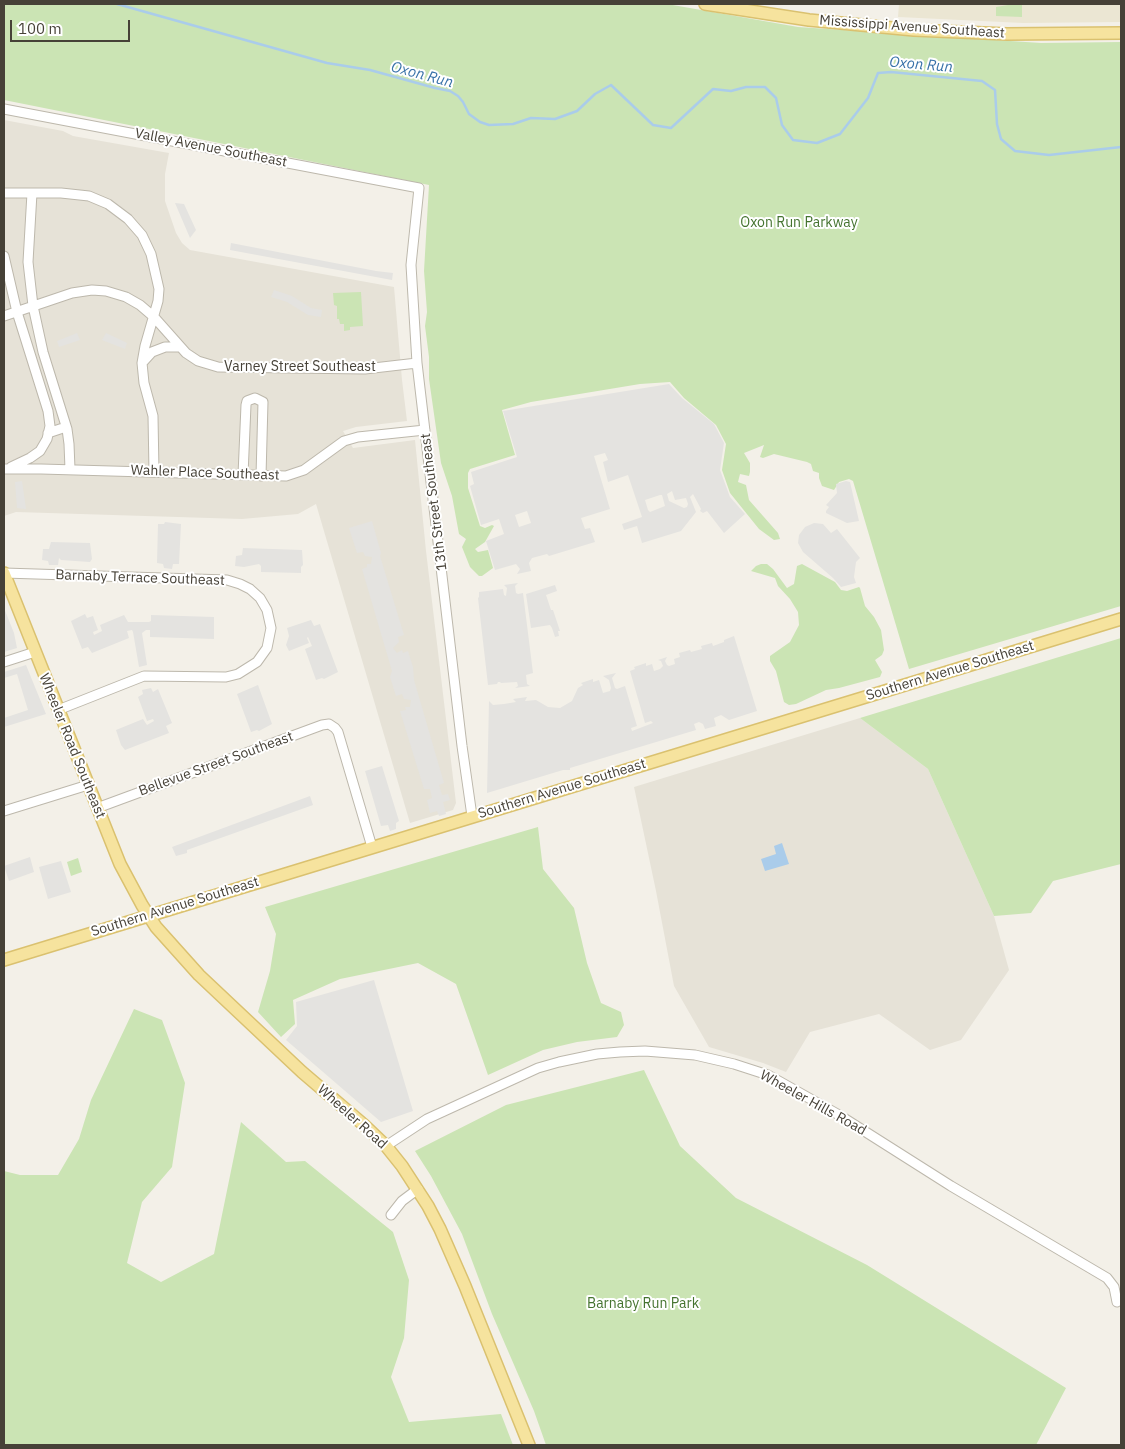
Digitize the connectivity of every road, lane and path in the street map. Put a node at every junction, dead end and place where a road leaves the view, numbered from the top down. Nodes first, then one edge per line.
1 (705, 4) edge
2 (1121, 33) edge
3 (4, 109) edge
4 (419, 188) joint
5 (4, 193) edge
6 (32, 193) junction
7 (4, 256) edge
8 (33, 306) junction
9 (17, 312) junction
10 (4, 316) edge
11 (154, 317) junction
12 (179, 347) junction
13 (44, 355) junction
14 (32, 360) junction
15 (142, 363) junction
16 (417, 363) junction
17 (66, 427) junction
18 (425, 430) junction
19 (48, 433) junction
20 (6, 469) edge
21 (70, 469) junction
22 (154, 472) junction
23 (243, 475) junction
24 (261, 476) junction
25 (4, 573) edge
26 (1121, 619) edge
27 (35, 652) junction
28 (4, 662) edge
29 (58, 710) junction
30 (88, 785) junction
31 (97, 808) junction
32 (4, 810) edge
33 (472, 816) junction
34 (372, 847) junction
35 (149, 916) junction
36 (4, 960) edge
37 (386, 1146) junction
38 (418, 1189) junction
39 (391, 1214) dead end
40 (1117, 1302) dead end
41 (529, 1445) edge

1 - 2 main road, Mississippi Avenue Southeast
3 - 4 street, Valley Avenue Southeast
4 - 16 street, 13th Street Southeast
5 - 6 street
6 - 8 street
6 - 11 street
7 - 9 street
8 - 9 street, Varney Street Southeast
8 - 11 street, Varney Street Southeast
8 - 13 street
9 - 10 street, Varney Street Southeast
9 - 14 street
11 - 12 street, Varney Street Southeast
11 - 15 street
12 - 15 street
12 - 16 street, Varney Street Southeast
13 - 14 street
13 - 17 street
14 - 19 street
15 - 22 street
16 - 18 street, 13th Street Southeast
17 - 19 street
17 - 21 street
18 - 24 street, Wahler Place Southeast
18 - 33 street, 13th Street Southeast
19 - 20 street
20 - 21 street, Wahler Place Southeast
21 - 22 street, Wahler Place Southeast
22 - 23 street, Wahler Place Southeast
23 - 24 street, Wahler Place Southeast
23 - 24 street
25 - 27 main road, Wheeler Road Southeast
25 - 29 street, Barnaby Terrace Southeast
26 - 33 main road, Southern Avenue Southeast
27 - 28 street
27 - 29 main road, Wheeler Road Southeast
29 - 30 main road, Wheeler Road Southeast
30 - 31 main road, Wheeler Road Southeast
30 - 32 street
31 - 34 street, Bellevue Street Southeast
31 - 35 main road, Wheeler Road Southeast
33 - 34 main road, Southern Avenue Southeast
34 - 35 main road, Southern Avenue Southeast
35 - 36 main road, Southern Avenue Southeast
35 - 37 main road, Wheeler Road
37 - 38 main road, Wheeler Road
37 - 40 street, Wheeler Hills Road
38 - 39 street
38 - 41 main road, Wheeler Road

